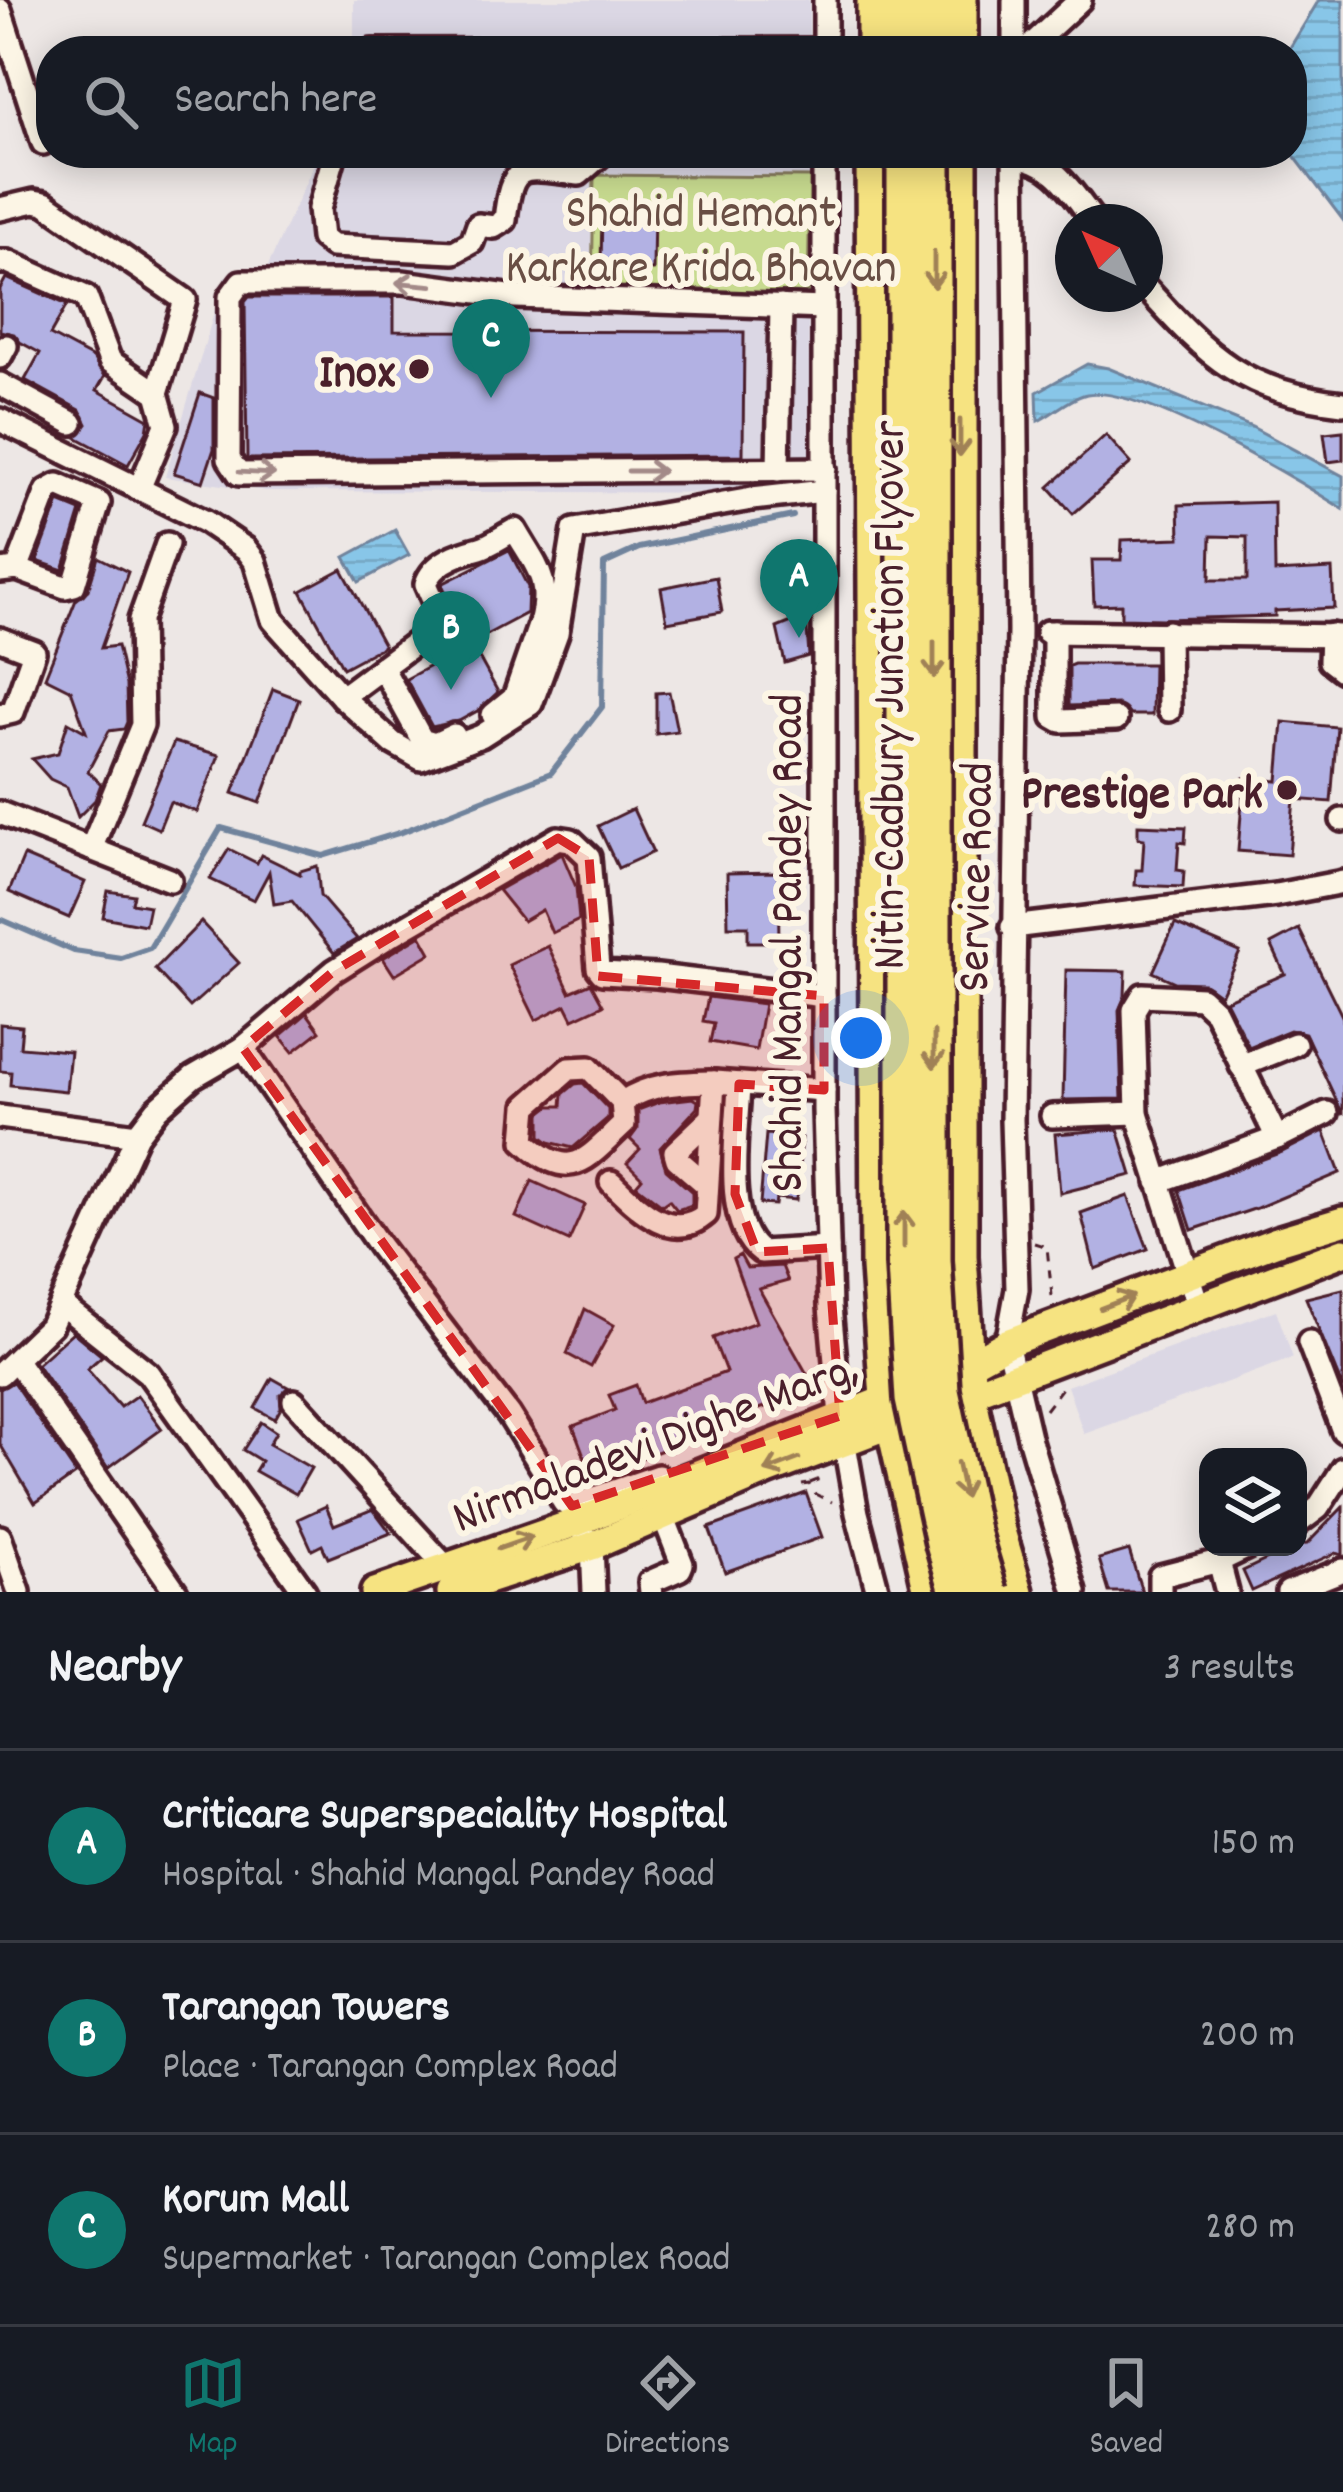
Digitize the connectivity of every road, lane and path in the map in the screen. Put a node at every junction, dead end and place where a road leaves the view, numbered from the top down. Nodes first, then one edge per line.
1 (825, 0) edge
2 (874, 0) edge
3 (904, 0) edge
4 (934, 0) edge
5 (960, 0) edge
6 (1014, 0) edge
7 (1080, 0) edge
8 (0, 10) edge
9 (825, 36) edge
10 (874, 36) edge
11 (904, 36) edge
12 (934, 36) edge
13 (960, 36) edge
14 (1014, 36) edge
15 (1041, 36) edge
16 (7, 58) edge
17 (36, 126) edge
18 (330, 168) edge
19 (588, 168) edge
20 (824, 168) edge
21 (873, 168) edge
22 (904, 168) edge
23 (934, 168) edge
24 (960, 168) edge
25 (1014, 168) edge
26 (1052, 168) edge
27 (1081, 204) edge
28 (0, 209) edge
29 (0, 262) edge
30 (1163, 305) edge
31 (781, 307) junction
32 (824, 308) junction
33 (0, 384) edge
34 (157, 393) junction
35 (1343, 403) edge
36 (0, 420) edge
37 (72, 423) dead end
38 (778, 470) junction
39 (824, 480) junction
40 (139, 489) junction
41 (166, 544) dead end
42 (8, 570) edge
43 (549, 624) junction
44 (1168, 632) junction
45 (1337, 636) edge
46 (0, 638) edge
47 (382, 667) junction
48 (1343, 671) edge
49 (342, 697) junction
50 (1168, 710) dead end
51 (0, 715) edge
52 (1116, 719) dead end
53 (0, 813) edge
54 (91, 849) junction
55 (170, 880) dead end
56 (1343, 882) edge
57 (1012, 927) junction
58 (824, 996) junction
59 (1295, 1044) dead end
60 (243, 1048) junction
61 (1241, 1066) junction
62 (714, 1082) junction
63 (739, 1084) junction
64 (824, 1090) junction
65 (622, 1102) junction
66 (1137, 1113) junction
67 (1327, 1114) dead end
68 (1052, 1116) dead end
69 (0, 1118) edge
70 (710, 1119) junction
71 (137, 1135) junction
72 (1277, 1138) junction
73 (611, 1182) dead end
74 (1158, 1182) junction
75 (707, 1185) junction
76 (1343, 1221) edge
77 (1016, 1244) junction
78 (828, 1248) junction
79 (1343, 1252) edge
80 (1188, 1275) junction
81 (1052, 1296) dead end
82 (881, 1302) junction
83 (962, 1302) junction
84 (61, 1304) junction
85 (1199, 1308) junction
86 (1309, 1342) dead end
87 (1007, 1343) junction
88 (814, 1357) dead end
89 (9, 1368) edge
90 (1016, 1378) junction
91 (967, 1382) junction
92 (1066, 1382) dead end
93 (816, 1395) dead end
94 (294, 1401) dead end
95 (1047, 1406) dead end
96 (889, 1411) junction
97 (843, 1430) junction
98 (1343, 1431) edge
99 (758, 1447) junction
100 (1343, 1469) edge
101 (826, 1478) dead end
102 (857, 1514) junction
103 (663, 1515) junction
104 (1307, 1516) edge
105 (584, 1534) junction
106 (0, 1537) edge
107 (1229, 1556) edge
108 (1219, 1561) junction
109 (1343, 1570) edge
110 (449, 1580) edge
111 (19, 1592) edge
112 (176, 1592) edge
113 (304, 1592) edge
114 (375, 1592) edge
115 (594, 1592) edge
116 (651, 1592) edge
117 (878, 1592) edge
118 (931, 1592) edge
119 (957, 1592) edge
120 (990, 1592) edge
121 (1016, 1592) edge
122 (1075, 1592) edge
123 (1160, 1592) edge
124 (1227, 1592) edge
125 (1288, 1592) edge

1 - 9 street
2 - 10 highway
3 - 11 highway
4 - 12 highway
5 - 13 highway
6 - 14 street
7 - 15 street
8 - 16 street
16 - 17 street
18 - 19 street
20 - 32 street, Shahid Mangal Pandey Road
21 - 82 highway
119 -> 22 highway, Nitin-Cadbury Junction Flyover, bridge
23 -> 120 highway, Nitin-Cadbury Junction Flyover, bridge
24 -> 83 highway
25 - 57 street, Service Road
26 - 27 street
28 - 34 street
29 - 34 street
30 - 35 street
31 - 32 street
31 - 38 street
31 -> 38 street
32 - 39 street, Shahid Mangal Pandey Road
33 - 37 street
34 - 40 street
36 - 40 street
38 - 39 street
39 - 43 street
39 - 58 street, Shahid Mangal Pandey Road
40 - 49 street
41 - 54 street
42 - 42 street
43 - 47 street
43 - 47 street
43 - 49 street
44 - 45 street
44 - 50 street
44 - 52 street
45 - 48 street
46 - 51 street
47 - 49 street
53 - 54 street
54 - 55 street
56 - 57 street
57 - 77 street, Service Road
58 - 60 street
58 - 64 street, Shahid Mangal Pandey Road
59 - 61 street
60 - 71 street
60 - 99 street
61 - 66 street
61 - 72 street
62 - 63 street
62 - 65 street
62 - 70 street
63 - 64 street
63 - 78 street
64 - 78 street, Shahid Mangal Pandey Road
65 - 65 street
66 - 68 street
66 - 74 street
67 - 72 street
69 - 71 street
70 - 75 street
70 - 75 street
71 - 84 street
72 - 74 street
73 - 75 street
74 - 80 street
76 - 80 main road
77 - 81 path
77 - 87 street, Service Road
78 - 97 street, Shahid Mangal Pandey Road
79 - 85 main road
80 - 85 street
87 -> 80 main road
82 - 83 highway
82 - 96 highway
83 - 91 highway
84 - 89 street
84 - 113 street
85 - 90 main road
86 - 98 street
87 - 90 street, Service Road
87 - 91 main road
88 - 93 path
89 - 112 street
90 - 91 main road
90 - 122 street, Service Road
91 - 96 main road, Nirmaladevi Dighe Marg,
91 - 121 highway
92 - 95 path
94 - 110 street
96 - 97 main road, Nirmaladevi Dighe Marg,
96 - 118 highway
97 - 99 main road, Nirmaladevi Dighe Marg,
97 - 102 street
97 -> 103 main road, Nirmaladevi Dighe Marg,
99 - 105 main road, Nirmaladevi Dighe Marg,
100 - 104 street
101 - 102 path
102 - 117 street
103 - 105 main road, Nirmaladevi Dighe Marg,
103 - 116 street
105 - 110 main road, Nirmaladevi Dighe Marg,
105 - 115 street
106 - 111 street
107 - 108 street
108 - 123 street
108 - 124 street
109 - 125 street
110 - 114 main road, Nirmaladevi Dighe Marg,

